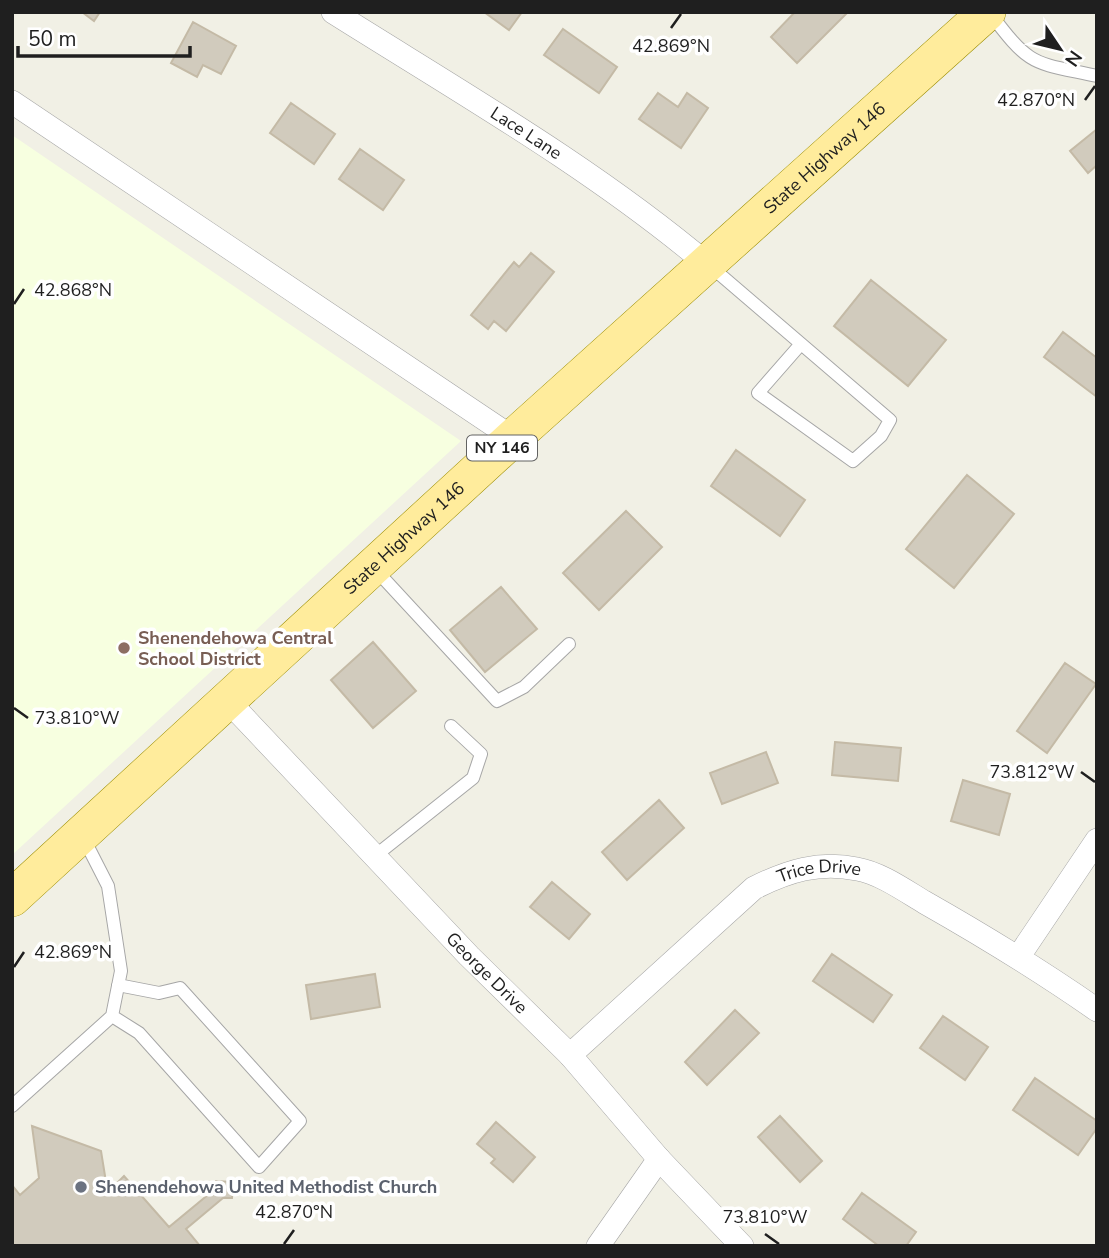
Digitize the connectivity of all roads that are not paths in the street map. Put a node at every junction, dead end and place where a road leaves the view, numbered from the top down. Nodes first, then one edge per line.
1 (333, 12) edge
2 (989, 12) edge
3 (1097, 76) edge
4 (12, 102) edge
5 (708, 265) junction
6 (800, 345) junction
7 (513, 438) junction
8 (373, 568) junction
9 (569, 644) dead end
10 (229, 702) junction
11 (451, 726) dead end
12 (82, 835) junction
13 (1097, 840) edge
14 (375, 856) junction
15 (12, 898) edge
16 (1018, 956) junction
17 (118, 985) junction
18 (1097, 1010) edge
19 (112, 1016) junction
20 (570, 1055) junction
21 (12, 1106) edge
22 (659, 1159) junction
23 (598, 1246) edge
24 (742, 1246) edge

1 - 5 street, Lace Lane
2 - 3 lane
2 - 5 main road, State Highway 146 / NY 146
4 - 7 street
5 - 6 lane
5 - 7 main road, State Highway 146 / NY 146
6 - 6 lane
7 - 8 main road, State Highway 146 / NY 146
8 - 9 lane
8 - 10 main road, State Highway 146 / NY 146
10 - 12 main road, State Highway 146 / NY 146
10 - 14 street, George Drive
11 - 14 lane
12 - 15 main road, State Highway 146 / NY 146
12 - 17 lane
13 - 16 street
14 - 20 street, George Drive
16 - 18 street, Trice Drive
16 - 20 street, Trice Drive
17 - 19 lane
17 - 19 lane
19 - 21 lane
20 - 22 street, George Drive
22 - 23 street
22 - 24 street, George Drive

